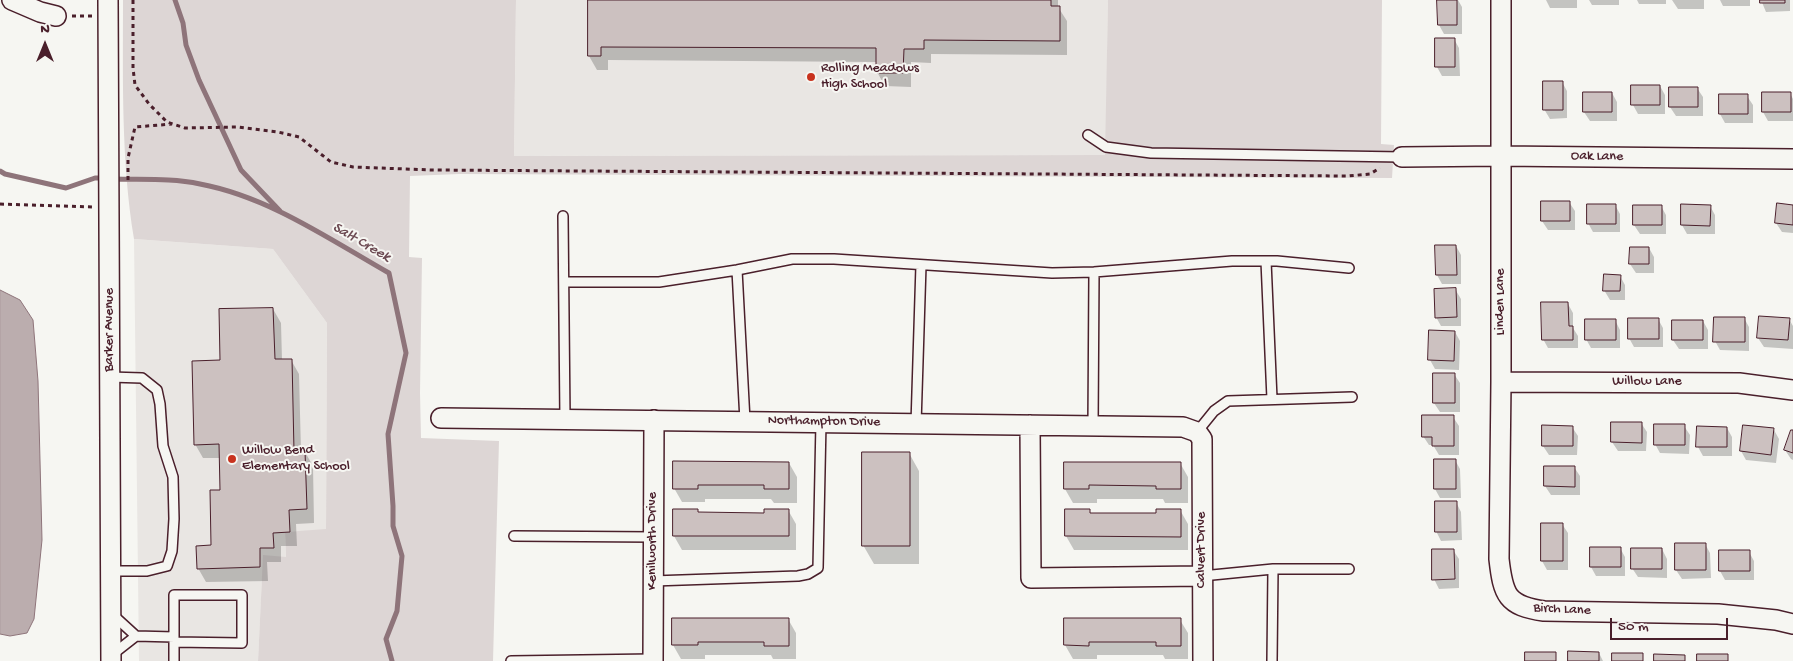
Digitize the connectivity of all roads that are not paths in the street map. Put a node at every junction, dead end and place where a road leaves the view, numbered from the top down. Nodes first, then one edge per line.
1 (12, 0) edge
2 (108, 0) edge
3 (1501, 0) edge
4 (56, 16) dead end
5 (1088, 134) dead end
6 (1500, 156) junction
7 (1402, 157) joint
8 (1793, 159) edge
9 (563, 216) dead end
10 (1266, 261) junction
11 (921, 265) junction
12 (1349, 268) dead end
13 (737, 270) junction
14 (1094, 272) junction
15 (564, 282) junction
16 (110, 377) junction
17 (1502, 382) junction
18 (1793, 390) edge
19 (1352, 398) dead end
20 (1272, 399) junction
21 (441, 418) dead end
22 (565, 419) junction
23 (654, 420) junction
24 (745, 421) junction
25 (821, 422) junction
26 (916, 424) junction
27 (1030, 425) junction
28 (1094, 426) junction
29 (1200, 436) junction
30 (514, 536) dead end
31 (653, 536) junction
32 (1349, 568) dead end
33 (1273, 569) junction
34 (111, 571) junction
35 (1202, 576) junction
36 (653, 580) junction
37 (1512, 600) joint
38 (111, 612) junction
39 (1793, 624) edge
40 (136, 636) junction
41 (174, 640) junction
42 (111, 658) edge
43 (653, 660) edge
44 (174, 661) edge
45 (511, 661) edge
46 (1203, 661) edge
47 (1272, 661) edge

1 - 4 street
2 - 16 street, Barker Avenue
3 - 6 street, Linden Lane
5 - 7 lane
6 - 7 street, Oak Lane
6 - 8 street, Oak Lane
6 - 17 street, Linden Lane
9 - 15 lane
10 - 12 lane
10 - 14 lane
10 - 20 lane
11 - 13 lane
11 - 14 lane
11 - 26 lane
13 - 15 lane
13 - 24 lane
14 - 28 lane
15 - 22 lane
16 - 34 street, Barker Avenue
16 - 34 lane
17 - 18 street, Willow Lane
17 - 37 street, Linden Lane
19 - 20 lane
20 - 29 lane
21 - 22 street, Northampton Drive
22 - 23 street, Northampton Drive
23 - 24 street, Northampton Drive
23 - 31 street, Kenilworth Drive
24 - 25 street, Northampton Drive
25 - 26 street, Northampton Drive
25 - 36 lane
26 - 27 street, Northampton Drive
27 - 28 street, Northampton Drive
27 - 35 street
28 - 29 street, Northampton Drive
29 - 35 street, Calvert Drive
30 - 31 lane
31 - 36 street, Kenilworth Drive
32 - 33 lane
33 - 35 lane
33 - 47 lane
34 - 38 street, Barker Avenue
35 - 46 street, Calvert Drive
36 - 43 street, Kenilworth Drive
37 - 39 street, Birch Lane
38 - 40 lane
38 - 42 street, Barker Avenue
40 - 41 lane
40 - 42 lane
41 - 41 lane
41 - 44 lane
43 - 45 lane

